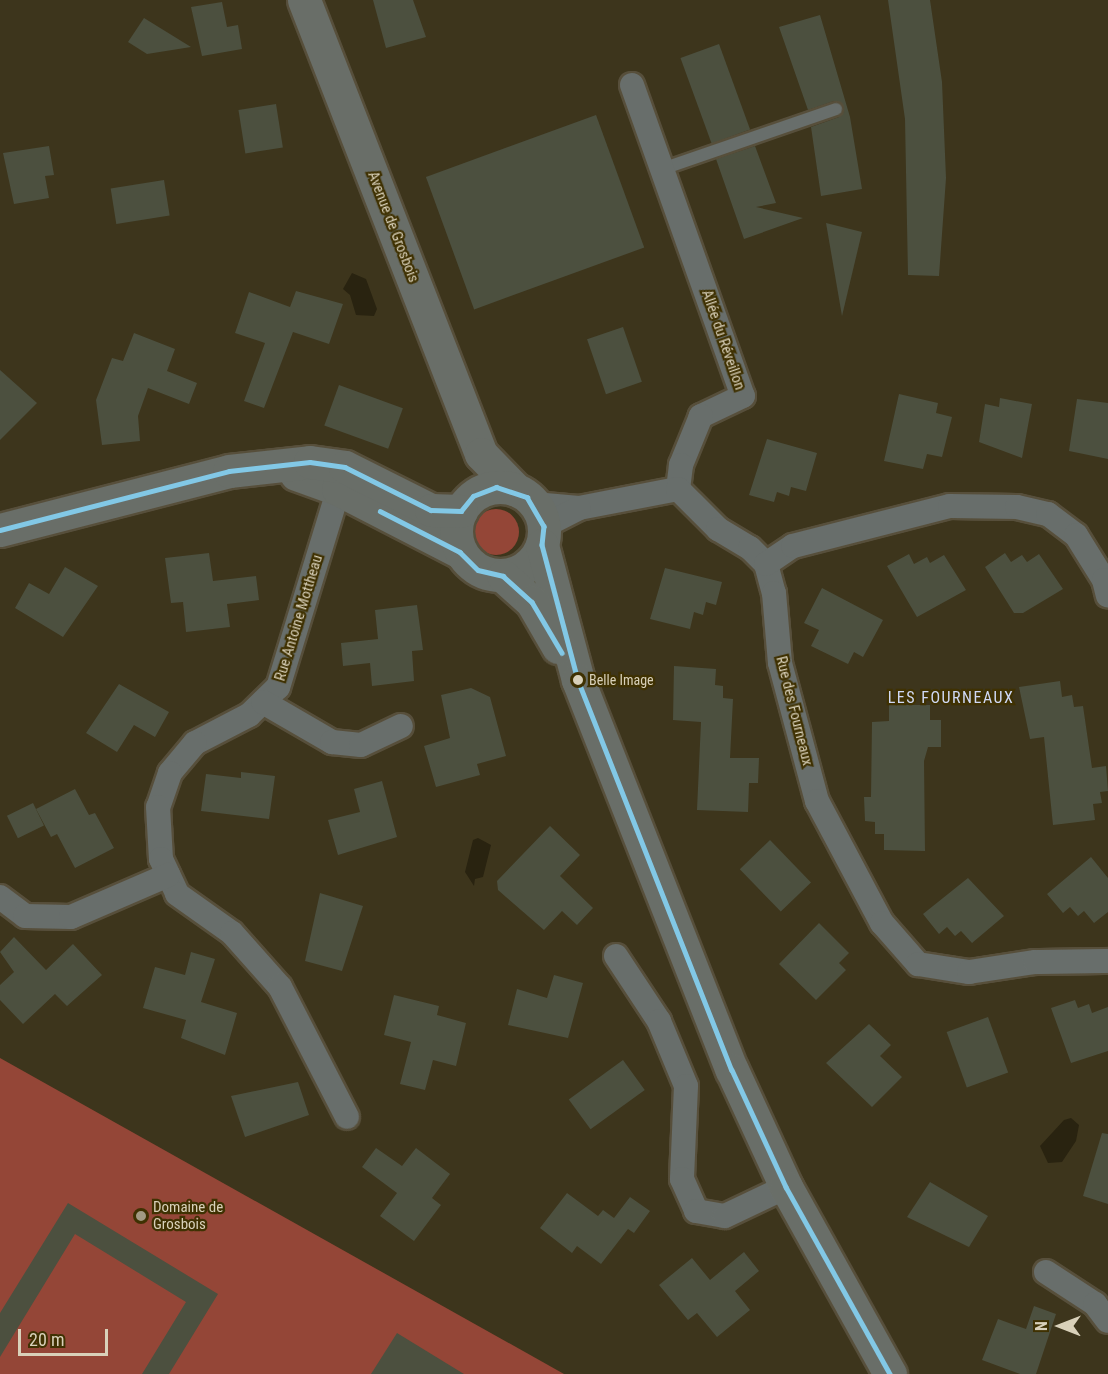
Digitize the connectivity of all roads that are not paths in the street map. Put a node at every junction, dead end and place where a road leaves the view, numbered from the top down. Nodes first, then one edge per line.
1 (304, 0) edge
2 (632, 85) dead end
3 (836, 109) dead end
4 (662, 169) junction
5 (481, 454) junction
6 (342, 478) junction
7 (678, 489) junction
8 (467, 504) junction
9 (534, 516) junction
10 (6, 533) edge
11 (460, 552) junction
12 (766, 564) junction
13 (503, 576) junction
14 (1108, 596) edge
15 (578, 680) junction
16 (263, 702) junction
17 (401, 726) dead end
18 (168, 875) junction
19 (0, 897) edge
20 (616, 956) dead end
21 (1108, 961) edge
22 (347, 1117) dead end
23 (786, 1187) junction
24 (1046, 1272) dead end
25 (1108, 1321) edge
26 (890, 1374) edge

1 - 5 street, Avenue de Grosbois
2 - 4 street, Allée du Réveillon
3 - 4 lane
4 - 7 street, Allée du Réveillon
5 - 8 street
5 - 9 street, Avenue de Grosbois
6 - 8 street
6 - 10 street
6 - 11 street
6 - 16 street, Rue Antoine Mottheau
7 - 9 street
7 - 12 street
8 - 9 street
8 - 11 street
9 - 13 street
9 - 15 street, Avenue de Grosbois
11 - 13 street
12 - 14 street
12 - 21 street, Rue des Fourneaux
13 - 15 street, Avenue de Grosbois
15 - 23 street, Avenue de Grosbois
16 - 17 street
16 - 18 street, Rue Antoine Mottheau
18 - 19 street
18 - 22 street, Rue Antoine Mottheau
20 - 23 street
23 - 26 street, Avenue de Grosbois
24 - 25 street

